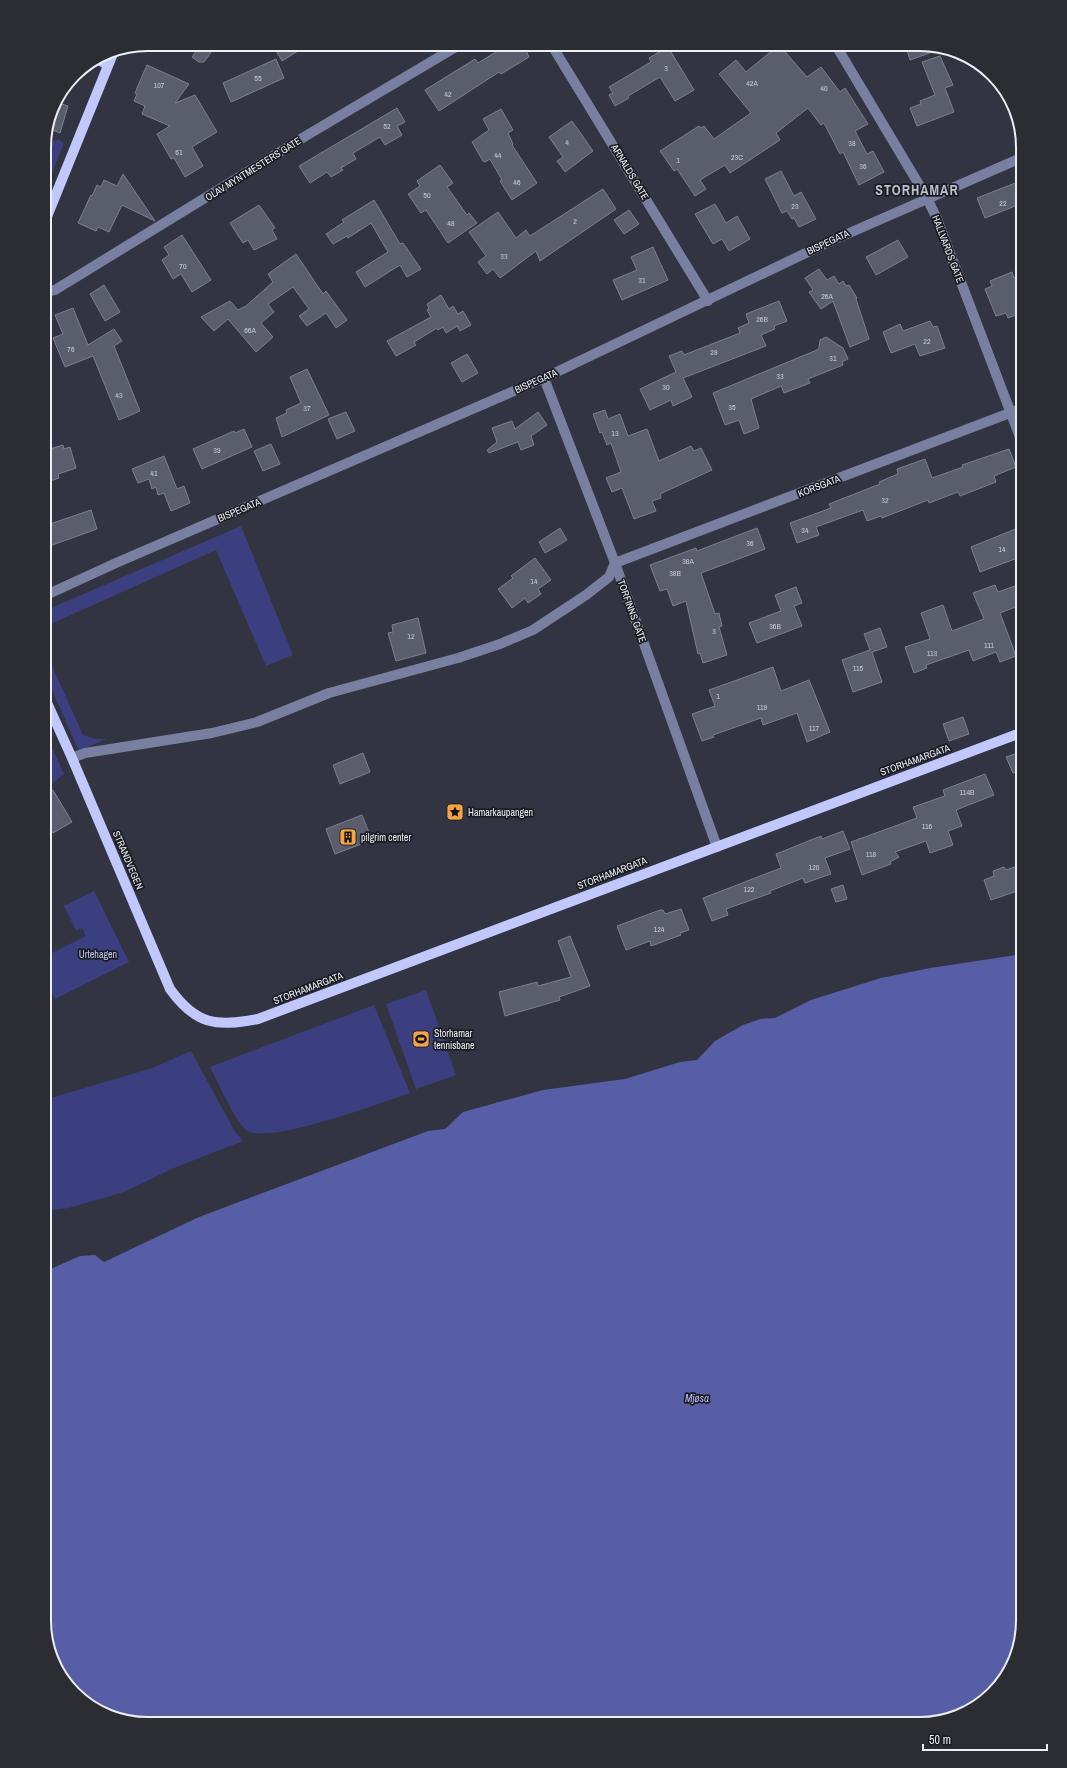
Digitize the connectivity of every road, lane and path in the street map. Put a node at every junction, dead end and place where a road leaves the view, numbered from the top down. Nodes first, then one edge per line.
1 (449, 51) edge
2 (555, 51) edge
3 (839, 51) edge
4 (111, 58) edge
5 (103, 62) edge
6 (108, 65) junction
7 (1016, 159) edge
8 (927, 198) junction
9 (51, 207) edge
10 (51, 291) edge
11 (708, 301) junction
12 (544, 378) junction
13 (1016, 411) edge
14 (1010, 414) junction
15 (1016, 428) edge
16 (615, 563) junction
17 (51, 593) edge
18 (51, 712) edge
19 (1016, 735) edge
20 (72, 758) junction
21 (717, 846) junction
22 (206, 1022) joint

1 - 10 street, OLAV MYNTMESTERS GATE
2 - 11 street, ARNALDS GATE
3 - 8 street, HALLVARDS GATE
4 - 6 main road
5 - 6 main road
6 - 9 main road
7 - 8 street, BISPEGATA
8 - 11 street, BISPEGATA
8 - 14 street, HALLVARDS GATE
11 - 12 street, BISPEGATA
12 - 16 street, TORFINNS GATE
12 - 17 street, BISPEGATA
13 - 14 street, KORSGATA
14 - 15 street, HALLVARDS GATE
14 - 16 street, KORSGATA
16 - 20 street
16 - 21 street, TORFINNS GATE
18 - 20 main road, STRANDVEGEN
19 - 21 main road, STORHAMARGATA
20 - 22 main road, STRANDVEGEN
21 - 22 main road, STORHAMARGATA

